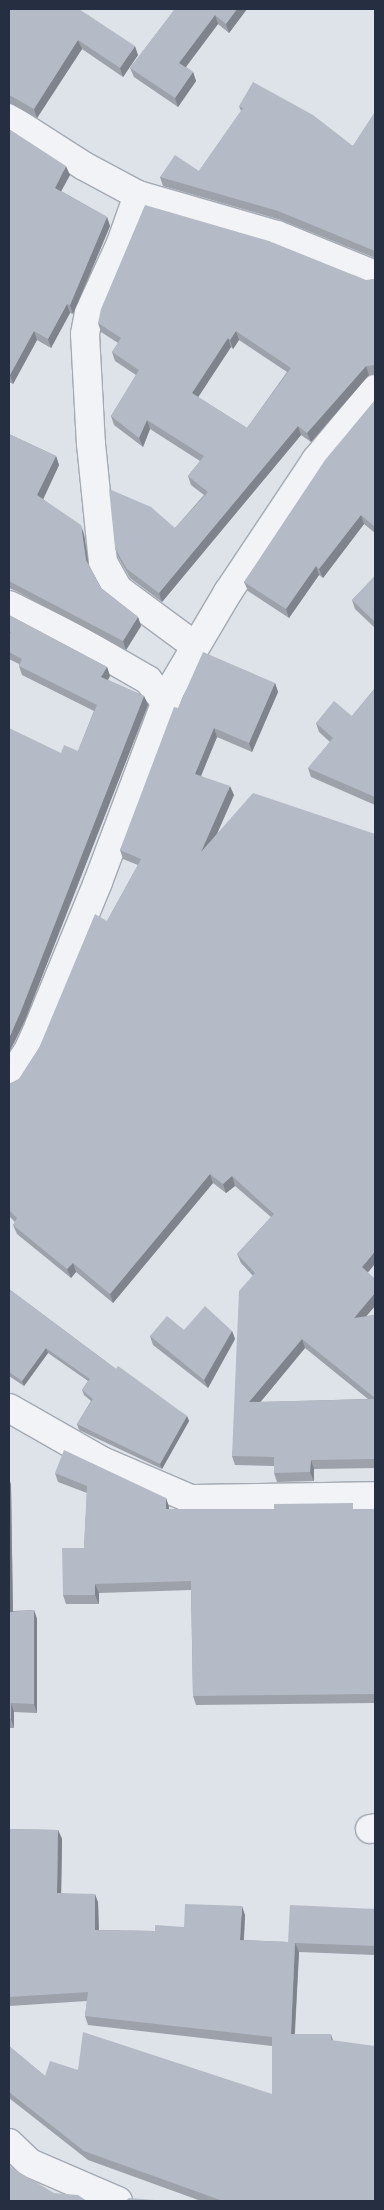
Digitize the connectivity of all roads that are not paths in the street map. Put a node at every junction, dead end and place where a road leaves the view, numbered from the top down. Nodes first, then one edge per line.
1 (9, 118) edge
2 (138, 195) junction
3 (375, 275) edge
4 (375, 389) edge
5 (9, 605) edge
6 (196, 646) junction
7 (165, 702) junction
8 (9, 1079) edge
9 (9, 1408) edge
10 (375, 1496) edge
11 (9, 2143) edge
12 (118, 2201) edge

1 - 2 street
2 - 3 street
2 - 6 street
4 - 6 street
5 - 7 street
6 - 7 street
7 - 8 street
9 - 10 street
11 - 12 street

